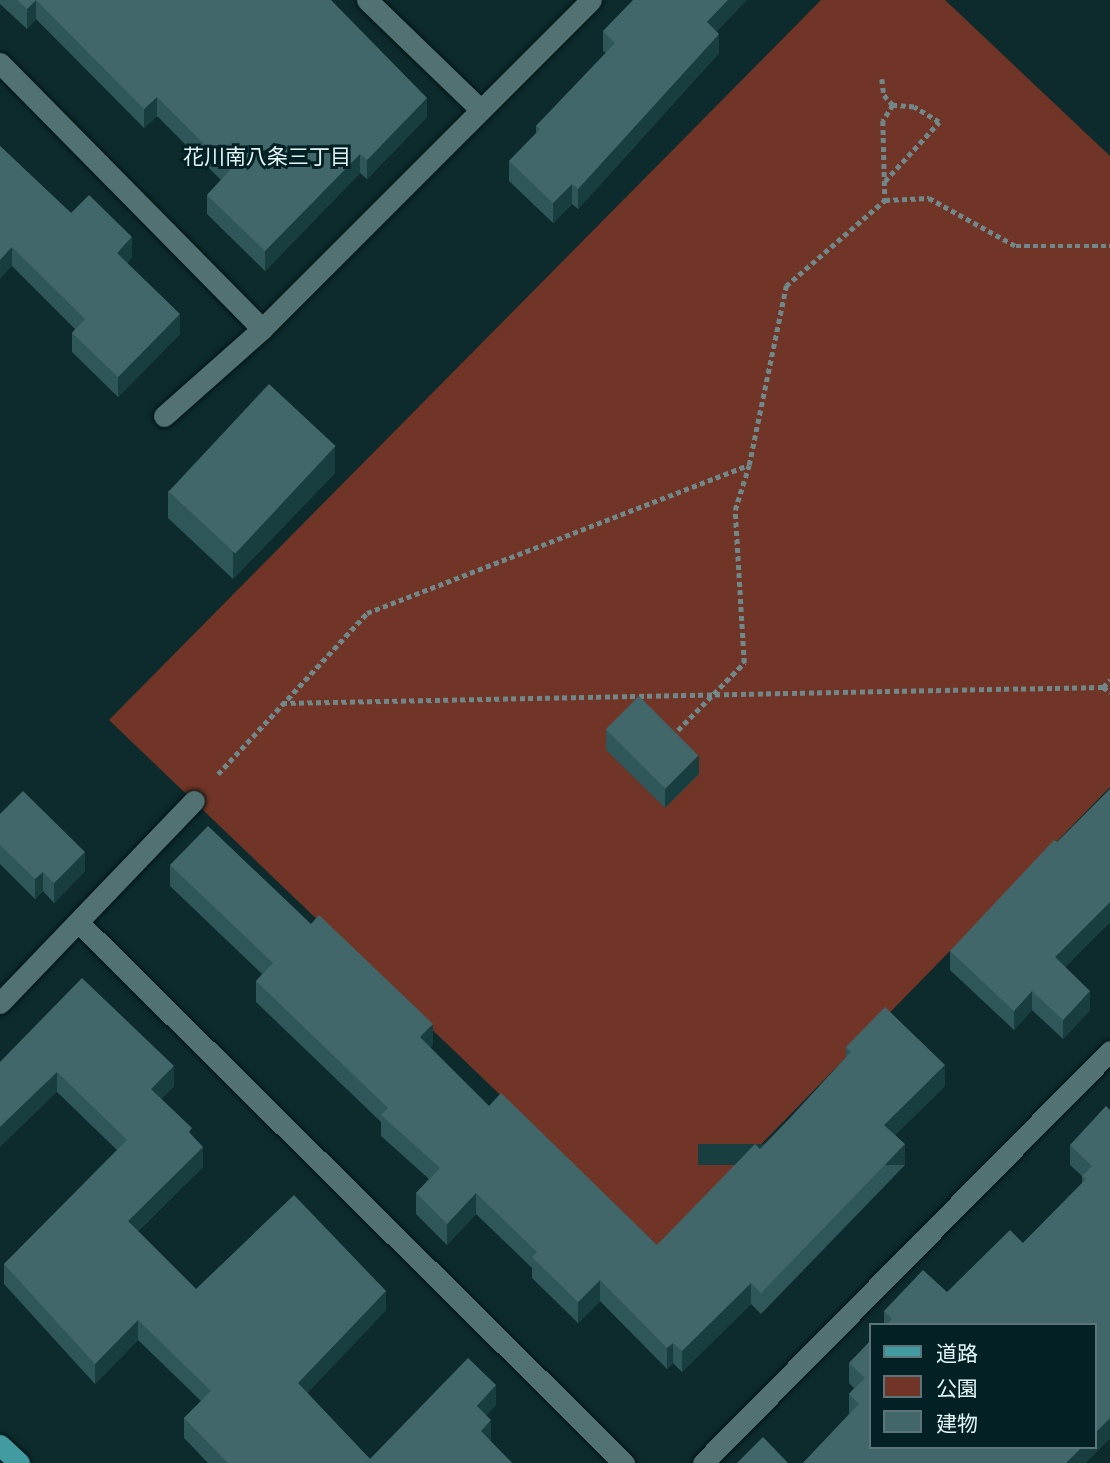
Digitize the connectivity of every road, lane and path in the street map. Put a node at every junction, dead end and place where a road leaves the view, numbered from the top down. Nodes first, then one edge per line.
1 (367, 0) edge
2 (591, 0) edge
3 (0, 64) edge
4 (882, 79) dead end
5 (893, 105) junction
6 (481, 110) junction
7 (885, 181) junction
8 (885, 200) junction
9 (1110, 246) edge
10 (262, 329) junction
11 (164, 416) dead end
12 (749, 465) junction
13 (1110, 680) edge
14 (1103, 687) junction
15 (1110, 692) edge
16 (714, 694) junction
17 (282, 703) junction
18 (671, 737) edge
19 (194, 801) joint
20 (78, 922) junction
21 (0, 1003) edge
22 (1110, 1051) edge
23 (0, 1444) edge
24 (19, 1463) edge
25 (624, 1463) edge
26 (702, 1463) edge

1 - 6 street
2 - 6 street
3 - 10 street
4 - 5 path
5 - 7 path
5 - 7 path
6 - 10 street
7 - 8 path
8 - 9 path
8 - 12 path
10 - 11 street
12 - 16 path
12 - 17 path
13 - 14 path
14 - 15 path
14 - 16 path
16 - 17 path
16 - 18 path
17 - 19 path
19 - 20 street
20 - 21 street
20 - 25 street
22 - 26 street
23 - 24 main road

